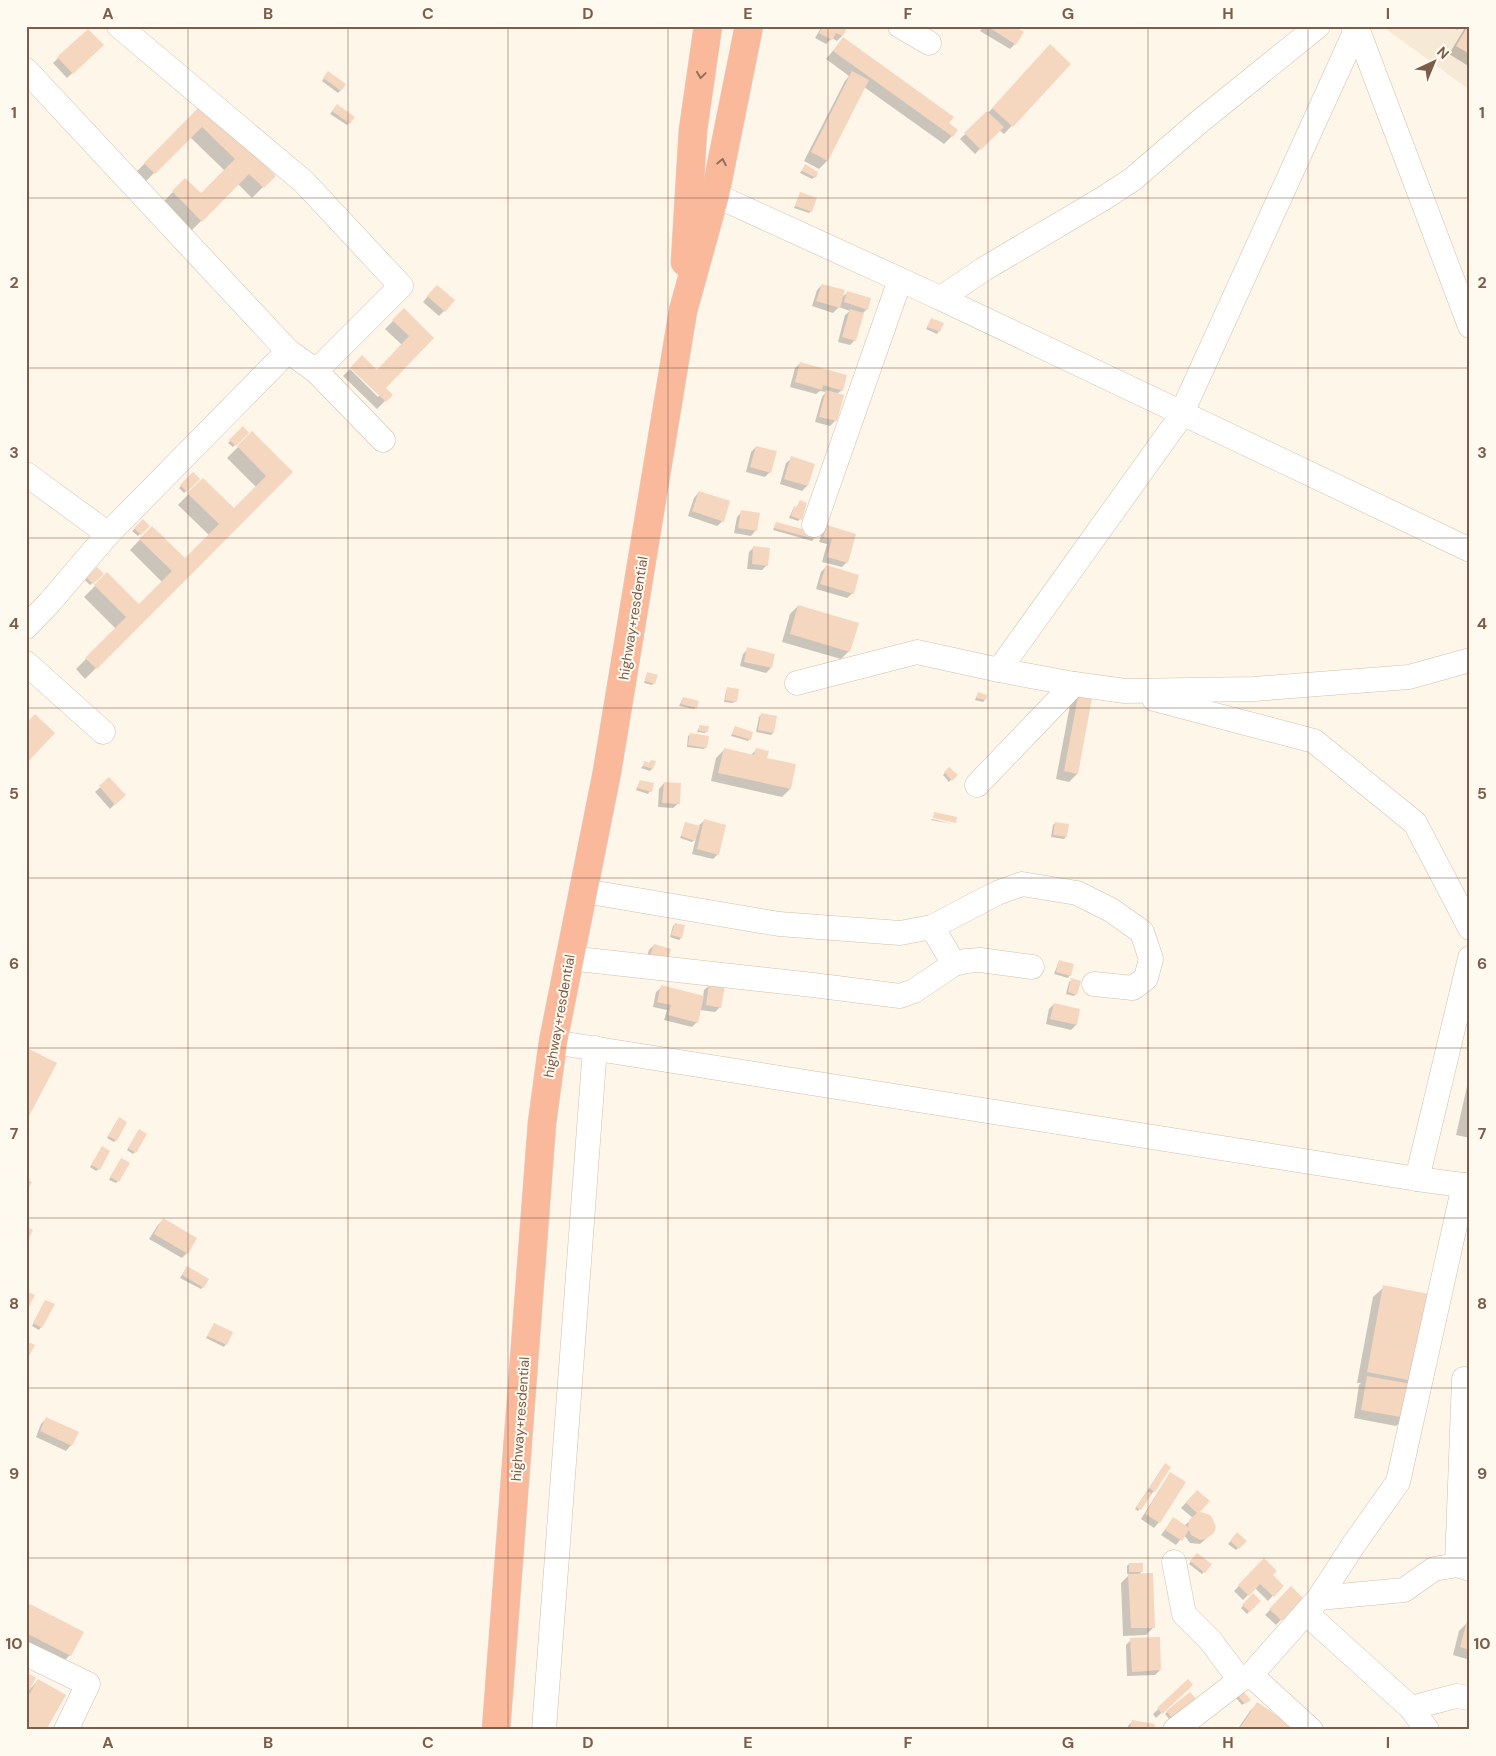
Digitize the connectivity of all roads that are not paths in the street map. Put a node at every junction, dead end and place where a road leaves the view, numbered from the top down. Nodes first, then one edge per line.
1 (119, 26) edge
2 (708, 26) edge
3 (749, 26) edge
4 (900, 26) edge
5 (1318, 26) edge
6 (1355, 27) edge
7 (929, 43) dead end
8 (26, 70) edge
9 (715, 195) junction
10 (900, 280) junction
11 (938, 297) junction
12 (683, 311) junction
13 (1470, 326) edge
14 (288, 351) junction
15 (316, 371) junction
16 (1182, 413) junction
17 (383, 440) dead end
18 (26, 474) edge
19 (814, 525) dead end
20 (108, 534) junction
21 (1470, 550) edge
22 (26, 626) edge
23 (1470, 660) edge
24 (26, 663) edge
25 (999, 670) junction
26 (798, 683) dead end
27 (1074, 684) junction
28 (1126, 691) junction
29 (103, 732) dead end
30 (977, 786) dead end
31 (584, 891) junction
32 (932, 927) junction
33 (1470, 928) edge
34 (569, 958) junction
35 (1470, 958) edge
36 (954, 964) junction
37 (1032, 967) dead end
38 (1094, 984) dead end
39 (553, 1042) junction
40 (595, 1048) junction
41 (1417, 1179) junction
42 (1467, 1185) edge
43 (1464, 1379) dead end
44 (1466, 1429) edge
45 (1174, 1562) dead end
46 (1463, 1567) edge
47 (1312, 1605) junction
48 (26, 1654) edge
49 (1246, 1678) junction
50 (1470, 1698) edge
51 (1411, 1708) junction
52 (66, 1730) edge
53 (496, 1730) edge
54 (544, 1730) edge
55 (1175, 1730) edge
56 (1311, 1730) edge
57 (1427, 1730) edge

1 - 15 street
2 -> 12 highway
9 -> 3 highway
4 - 7 street
5 - 11 street
6 - 13 street
6 - 16 street
8 - 14 street
9 - 10 street
9 - 12 highway
10 - 11 street
10 - 19 street
11 - 16 street
12 - 31 highway, highway+resdential
14 - 15 street
14 - 20 street
15 - 17 street
16 - 21 street
16 - 25 street
18 - 20 street
20 - 22 street
23 - 28 street
24 - 29 street
25 - 26 street
25 - 27 street
27 - 28 street
27 - 30 street
28 - 33 street
31 - 32 street
31 - 34 highway, highway+resdential
32 - 36 street
32 - 38 street
34 - 36 street
34 - 39 highway, highway+resdential
35 - 41 street
36 - 37 street
39 - 40 street
39 - 53 highway, highway+resdential
40 - 41 street
40 - 54 street
41 - 42 street
42 - 47 street
43 - 44 street
44 - 46 street
45 - 49 street
46 - 47 street
47 - 49 street
47 - 51 street
48 - 52 street
49 - 55 street
49 - 56 street
50 - 51 street
51 - 57 street

